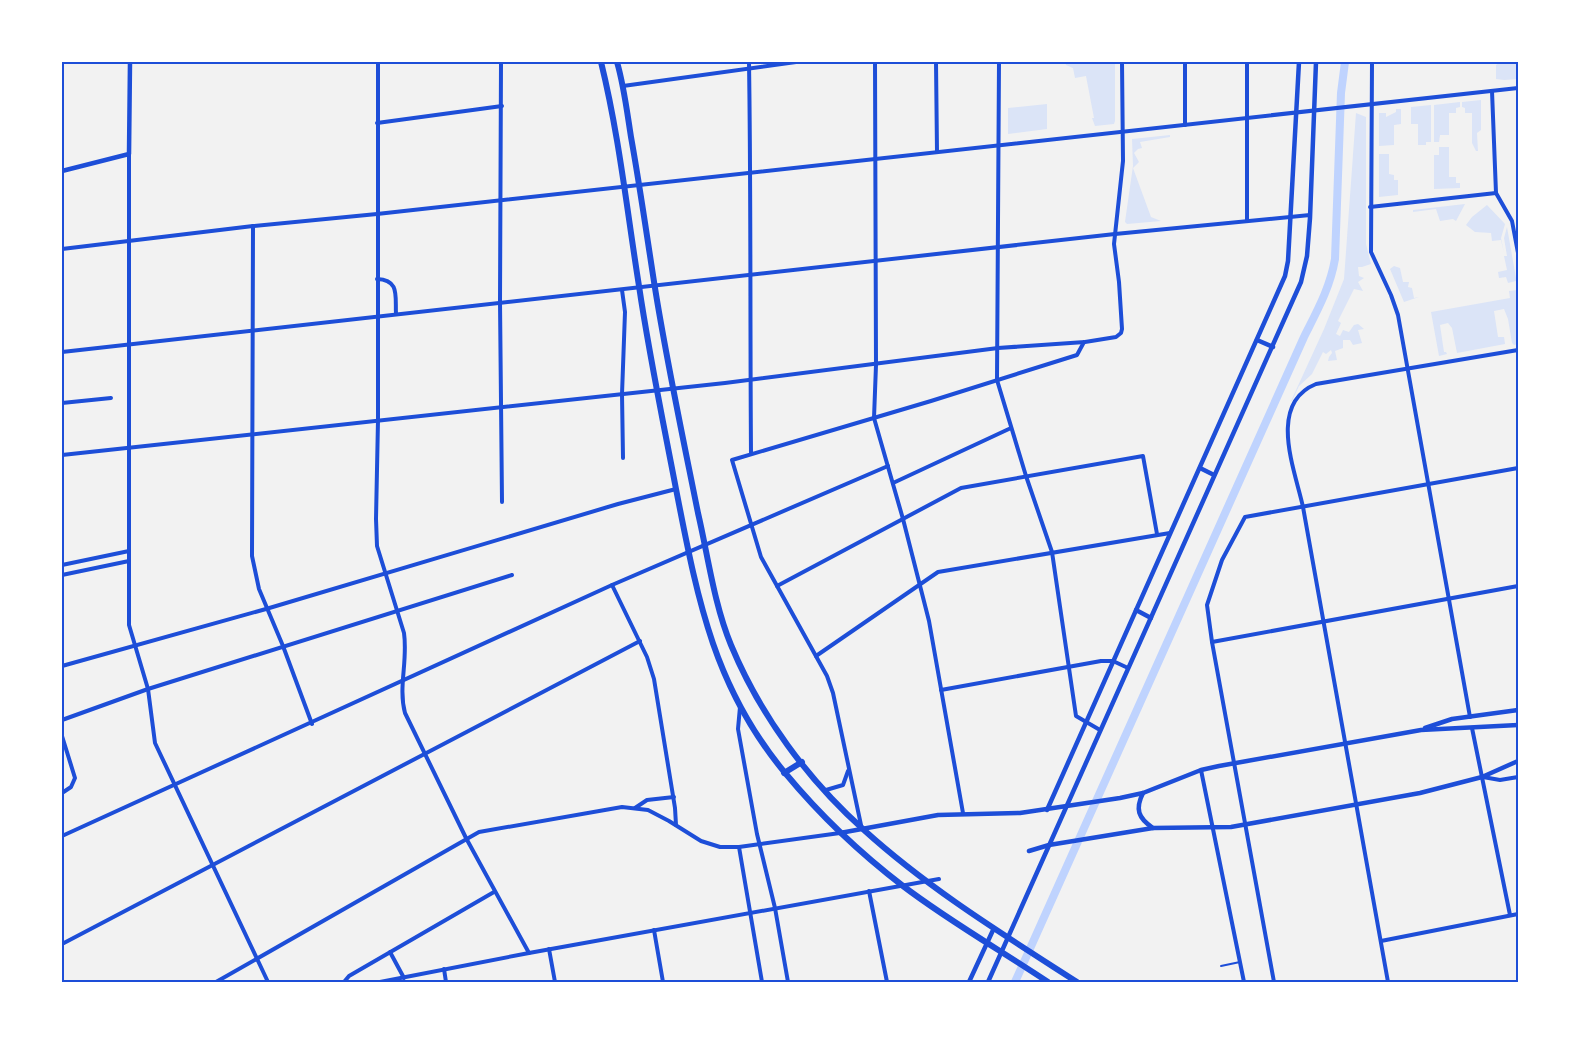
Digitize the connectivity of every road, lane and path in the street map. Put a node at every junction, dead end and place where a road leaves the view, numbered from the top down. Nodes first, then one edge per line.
1 (130, 62) edge
2 (378, 62) edge
3 (501, 62) edge
4 (601, 62) edge
5 (617, 62) edge
6 (749, 62) edge
7 (796, 62) edge
8 (874, 62) edge
9 (936, 62) edge
10 (999, 62) edge
11 (1122, 62) edge
12 (1185, 62) edge
13 (1246, 62) edge
14 (1299, 62) edge
15 (1316, 62) edge
16 (1372, 62) edge
17 (749, 69) junction
18 (623, 86) junction
19 (1518, 88) edge
20 (1492, 91) junction
21 (1371, 104) junction
22 (502, 105) junction
23 (1313, 111) junction
24 (1297, 113) junction
25 (1247, 118) junction
26 (377, 123) junction
27 (1185, 125) junction
28 (1122, 133) junction
29 (999, 145) junction
30 (937, 152) junction
31 (129, 154) junction
32 (874, 158) junction
33 (63, 170) edge
34 (752, 174) junction
35 (62, 178) edge
36 (639, 184) junction
37 (624, 186) junction
38 (1496, 192) junction
39 (502, 200) junction
40 (1370, 207) junction
41 (377, 214) junction
42 (1310, 214) junction
43 (1291, 216) junction
44 (1247, 221) junction
45 (253, 226) junction
46 (1517, 231) edge
47 (1115, 234) junction
48 (128, 240) junction
49 (999, 247) junction
50 (62, 249) edge
51 (1518, 253) edge
52 (875, 261) junction
53 (750, 276) junction
54 (377, 279) junction
55 (654, 286) junction
56 (639, 287) junction
57 (622, 290) junction
58 (500, 302) junction
59 (396, 314) junction
60 (378, 316) junction
61 (252, 331) junction
62 (1257, 339) junction
63 (1084, 342) junction
64 (128, 344) junction
65 (1273, 347) junction
66 (998, 348) junction
67 (1518, 350) edge
68 (62, 352) edge
69 (876, 365) junction
70 (1409, 369) junction
71 (751, 380) junction
72 (997, 380) junction
73 (672, 388) junction
74 (657, 389) junction
75 (622, 394) junction
76 (111, 398) dead end
77 (62, 403) edge
78 (501, 406) junction
79 (874, 418) junction
80 (378, 420) junction
81 (1011, 428) junction
82 (253, 434) junction
83 (129, 447) junction
84 (751, 453) junction
85 (62, 455) edge
86 (623, 458) dead end
87 (888, 466) junction
88 (1200, 468) junction
89 (1518, 468) edge
90 (1214, 475) junction
91 (1026, 476) junction
92 (893, 483) junction
93 (1429, 484) junction
94 (676, 489) junction
95 (502, 502) dead end
96 (1303, 507) junction
97 (903, 519) junction
98 (751, 525) junction
99 (1170, 532) junction
100 (1157, 534) junction
101 (705, 545) junction
102 (129, 551) junction
103 (688, 552) junction
104 (1052, 552) junction
105 (104, 556) junction
106 (129, 561) junction
107 (62, 565) edge
108 (106, 566) junction
109 (385, 573) junction
110 (512, 574) dead end
111 (62, 575) edge
112 (612, 585) junction
113 (919, 585) junction
114 (777, 586) junction
115 (1518, 586) edge
116 (1450, 599) junction
117 (266, 609) junction
118 (396, 609) junction
119 (1136, 610) junction
120 (1151, 618) junction
121 (1323, 622) junction
122 (640, 641) junction
123 (1212, 642) junction
124 (135, 645) junction
125 (283, 646) junction
126 (816, 656) junction
127 (1113, 662) junction
128 (62, 666) edge
129 (1068, 667) junction
130 (1128, 668) junction
131 (403, 681) junction
132 (148, 689) junction
133 (941, 690) junction
134 (740, 707) junction
135 (1518, 710) edge
136 (1470, 717) junction
137 (63, 719) edge
138 (1086, 722) junction
139 (312, 724) junction
140 (1518, 725) edge
141 (1472, 728) junction
142 (1100, 730) junction
143 (1421, 730) junction
144 (62, 736) edge
145 (1344, 744) junction
146 (425, 754) junction
147 (1518, 761) edge
148 (802, 762) junction
149 (1234, 763) junction
150 (848, 770) junction
151 (1201, 770) junction
152 (784, 773) junction
153 (1482, 777) junction
154 (1518, 777) edge
155 (173, 785) junction
156 (826, 790) junction
157 (64, 792) edge
158 (1143, 793) junction
159 (674, 796) junction
160 (1067, 805) junction
161 (1356, 805) junction
162 (635, 808) junction
163 (1047, 810) junction
164 (963, 813) junction
165 (1246, 824) junction
166 (676, 825) junction
167 (1152, 828) junction
168 (1213, 828) junction
169 (862, 829) junction
170 (840, 833) junction
171 (62, 836) edge
172 (466, 838) junction
173 (758, 843) junction
174 (1049, 845) junction
175 (739, 847) junction
176 (1029, 851) dead end
177 (212, 866) junction
178 (939, 879) dead end
179 (927, 881) junction
180 (903, 886) junction
181 (870, 891) junction
182 (494, 892) junction
183 (775, 908) junction
184 (750, 912) junction
185 (1518, 914) edge
186 (1510, 915) junction
187 (994, 928) junction
188 (654, 930) junction
189 (1009, 938) junction
190 (1381, 941) junction
191 (987, 943) junction
192 (62, 944) edge
193 (549, 949) junction
194 (390, 952) junction
195 (1003, 952) junction
196 (529, 953) junction
197 (257, 959) junction
198 (1240, 962) junction
199 (1221, 966) dead end
200 (444, 969) junction
201 (404, 978) junction
202 (216, 982) edge
203 (268, 982) edge
204 (344, 982) edge
205 (380, 982) edge
206 (446, 982) edge
207 (555, 982) edge
208 (663, 982) edge
209 (762, 982) edge
210 (788, 982) edge
211 (887, 982) edge
212 (969, 982) edge
213 (988, 982) edge
214 (1048, 982) edge
215 (1074, 982) edge
216 (1244, 982) edge
217 (1274, 982) edge
218 (1388, 982) edge

1 - 31 street
2 - 26 street
3 - 22 street
4 - 37 main road
5 - 18 main road
6 - 17 street
7 - 17 street
8 - 32 street
9 - 30 street
10 - 29 street
11 - 28 street
12 - 27 street
13 - 25 street
14 - 24 street
15 - 23 street
16 - 21 street
17 - 18 street
17 - 34 street
18 - 36 main road
19 - 20 street
20 - 21 street
20 - 38 street
21 - 23 street
21 - 40 street
22 - 26 street
22 - 39 street
23 - 24 street
23 - 42 street
24 - 25 street
24 - 43 street
25 - 27 street
25 - 44 street
26 - 41 street
27 - 28 street
28 - 29 street
28 - 47 street
29 - 30 street
29 - 49 street
30 - 32 street
31 - 33 street
31 - 48 street
32 - 34 street
32 - 52 street
33 - 35 street
34 - 36 street
34 - 53 street
36 - 37 street
36 - 55 main road
37 - 39 street
37 - 56 main road
38 - 40 street
38 - 46 street
39 - 41 street
39 - 58 street
40 - 70 street
41 - 45 street
41 - 54 street
42 - 43 street
42 - 65 street
43 - 44 street
43 - 62 street
44 - 47 street
45 - 48 street
45 - 61 street
46 - 51 street
47 - 49 street
47 - 63 street
48 - 50 street
48 - 64 street
49 - 52 street
49 - 66 street
52 - 53 street
52 - 69 street
53 - 55 street
53 - 71 street
54 - 59 street
54 - 60 street
55 - 56 street
55 - 73 main road
56 - 57 street
56 - 74 main road
57 - 58 street
57 - 75 street
58 - 59 street
58 - 78 street
59 - 60 street
60 - 61 street
60 - 80 street
61 - 64 street
61 - 82 street
62 - 65 street
62 - 88 street
63 - 66 street
63 - 72 street
64 - 68 street
64 - 83 street
65 - 90 street
66 - 69 street
66 - 72 street
67 - 70 street
69 - 71 street
69 - 79 street
70 - 93 street
70 - 96 street
71 - 73 street
71 - 84 street
72 - 79 street
72 - 81 street
73 - 74 street
73 - 101 main road
74 - 75 street
74 - 94 main road
75 - 78 street
75 - 86 street
76 - 77 street
78 - 80 street
78 - 95 street
79 - 84 street
79 - 87 street
80 - 82 street
80 - 109 street
81 - 91 street
81 - 92 street
82 - 83 street
82 - 117 street
83 - 85 street
83 - 102 street
84 - 98 street
87 - 92 street
87 - 98 street
88 - 90 street
88 - 99 street
89 - 93 street
90 - 120 street
91 - 97 street
91 - 100 street
91 - 104 street
92 - 97 street
93 - 96 street
93 - 116 street
94 - 103 main road
94 - 109 street
96 - 121 street
96 - 123 street
97 - 113 street
97 - 114 street
98 - 101 street
98 - 114 street
99 - 100 street
99 - 119 street
100 - 104 street
101 - 103 street
101 - 148 main road
102 - 105 street
102 - 106 street
103 - 112 street
103 - 134 main road
104 - 113 street
104 - 129 street
105 - 107 street
105 - 108 street
106 - 108 street
106 - 124 street
108 - 111 street
109 - 117 street
109 - 118 street
110 - 118 street
112 - 122 street
112 - 131 street
113 - 126 street
113 - 133 street
114 - 126 street
115 - 116 street
116 - 121 street
116 - 136 street
117 - 124 street
117 - 125 street
118 - 125 street
118 - 131 street
119 - 120 street
119 - 127 street
120 - 130 street
121 - 123 street
121 - 145 street
122 - 146 street
122 - 159 street
123 - 149 street
124 - 128 street
124 - 132 street
125 - 132 street
125 - 139 street
126 - 150 street
127 - 129 street
127 - 130 street
127 - 138 street
129 - 133 street
129 - 138 street
130 - 142 street
131 - 139 street
131 - 146 street
132 - 137 street
132 - 155 street
133 - 164 street
134 - 152 main road
134 - 173 street
135 - 136 street
136 - 143 street
138 - 142 street
138 - 163 street
139 - 155 street
140 - 141 street
141 - 143 street
141 - 153 street
142 - 160 street
143 - 145 street
144 - 157 street
145 - 149 street
145 - 161 street
146 - 172 street
146 - 177 street
147 - 153 street
148 - 152 main road
148 - 156 main road
149 - 151 street
149 - 165 street
150 - 156 street
150 - 169 street
151 - 158 street
151 - 168 street
152 - 170 main road
153 - 154 street
153 - 161 street
153 - 186 street
155 - 171 street
155 - 177 street
156 - 169 main road
158 - 160 street
158 - 167 street
159 - 162 street
159 - 166 street
160 - 163 street
160 - 174 street
161 - 165 street
161 - 190 street
162 - 166 street
162 - 172 street
163 - 164 street
164 - 169 street
165 - 168 street
165 - 217 street
166 - 175 street
167 - 168 street
167 - 174 street
168 - 198 street
169 - 170 street
169 - 179 main road
170 - 173 street
170 - 180 main road
172 - 182 street
172 - 197 street
173 - 175 street
173 - 183 street
174 - 176 street
174 - 189 street
175 - 184 street
177 - 192 street
177 - 197 street
178 - 179 street
179 - 180 street
179 - 187 main road
180 - 181 street
180 - 191 main road
181 - 183 street
181 - 211 street
182 - 194 street
182 - 196 street
183 - 184 street
183 - 210 street
184 - 188 street
184 - 209 street
185 - 186 street
186 - 190 street
187 - 189 main road
187 - 191 street
188 - 193 street
188 - 208 street
189 - 195 street
189 - 215 main road
190 - 218 street
191 - 195 main road
191 - 212 street
193 - 196 street
193 - 207 street
194 - 201 street
194 - 204 street
195 - 213 street
195 - 214 main road
196 - 200 street
197 - 202 street
197 - 203 street
198 - 199 lane
198 - 216 street
200 - 201 street
200 - 206 street
201 - 205 street

